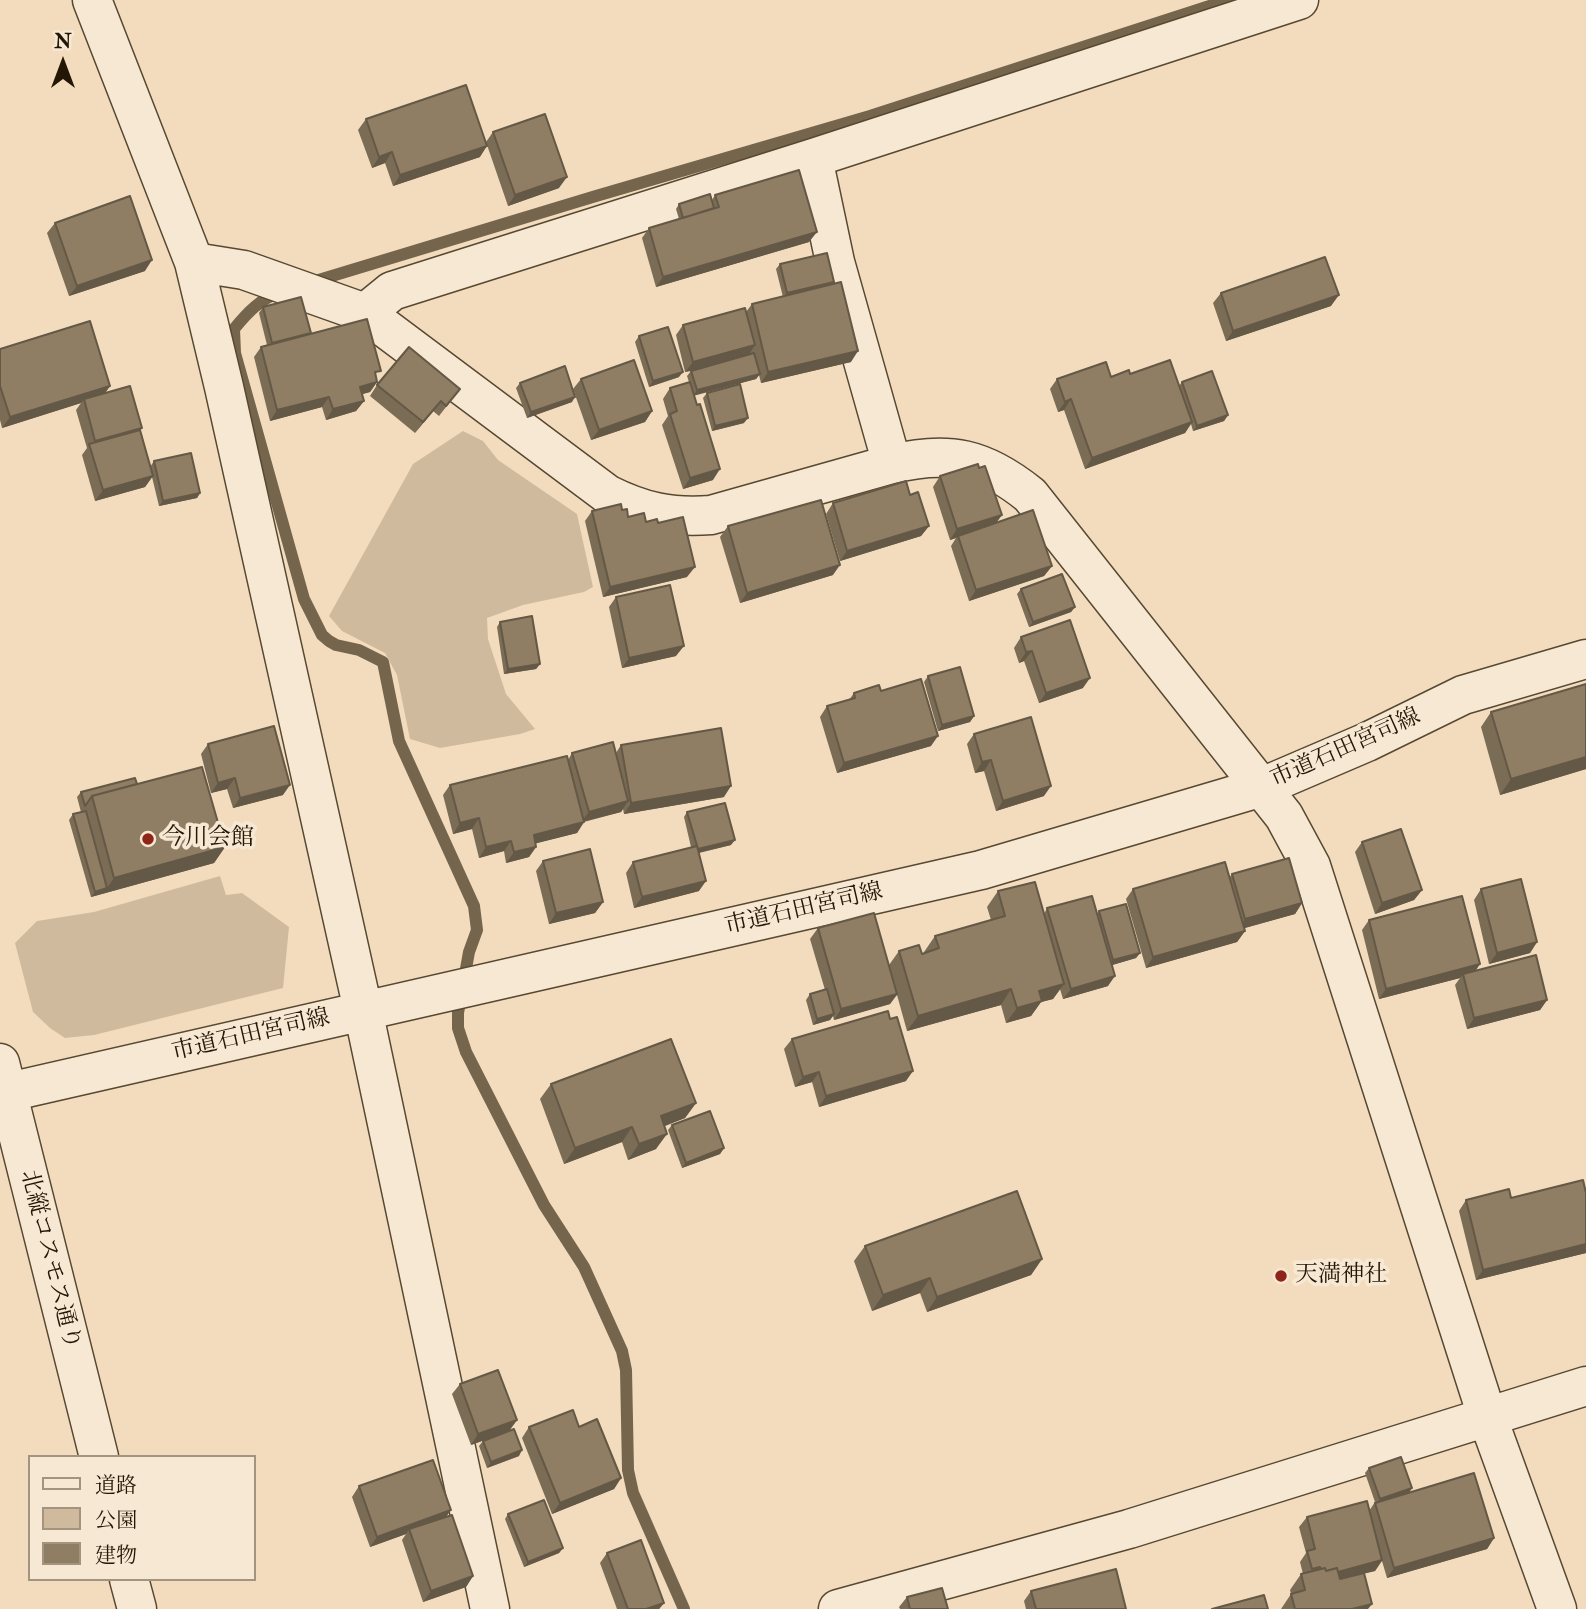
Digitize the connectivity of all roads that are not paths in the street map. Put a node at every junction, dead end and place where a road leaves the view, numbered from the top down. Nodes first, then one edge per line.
1 (92, 0) edge
2 (1299, 0) edge
3 (813, 158) junction
4 (194, 262) junction
5 (365, 313) junction
6 (892, 464) junction
7 (1586, 659) edge
8 (1262, 787) junction
9 (363, 1010) junction
10 (2, 1083) edge
11 (1586, 1386) edge
12 (1487, 1416) junction
13 (98, 1455) edge
14 (130, 1581) edge
15 (137, 1609) edge
16 (490, 1609) edge
17 (838, 1609) edge
18 (1556, 1609) edge

1 - 4 street
2 - 3 street
3 - 5 street
3 - 6 street
4 - 5 street
4 - 9 street
5 - 6 street
6 - 8 street
7 - 8 street, 市道石田宮司線
8 - 9 street, 市道石田宮司線
8 - 12 street
9 - 10 street, 市道石田宮司線
9 - 16 street
10 - 13 street, 北縦コスモス通り
11 - 12 street
12 - 17 street
12 - 18 street
14 - 15 street

